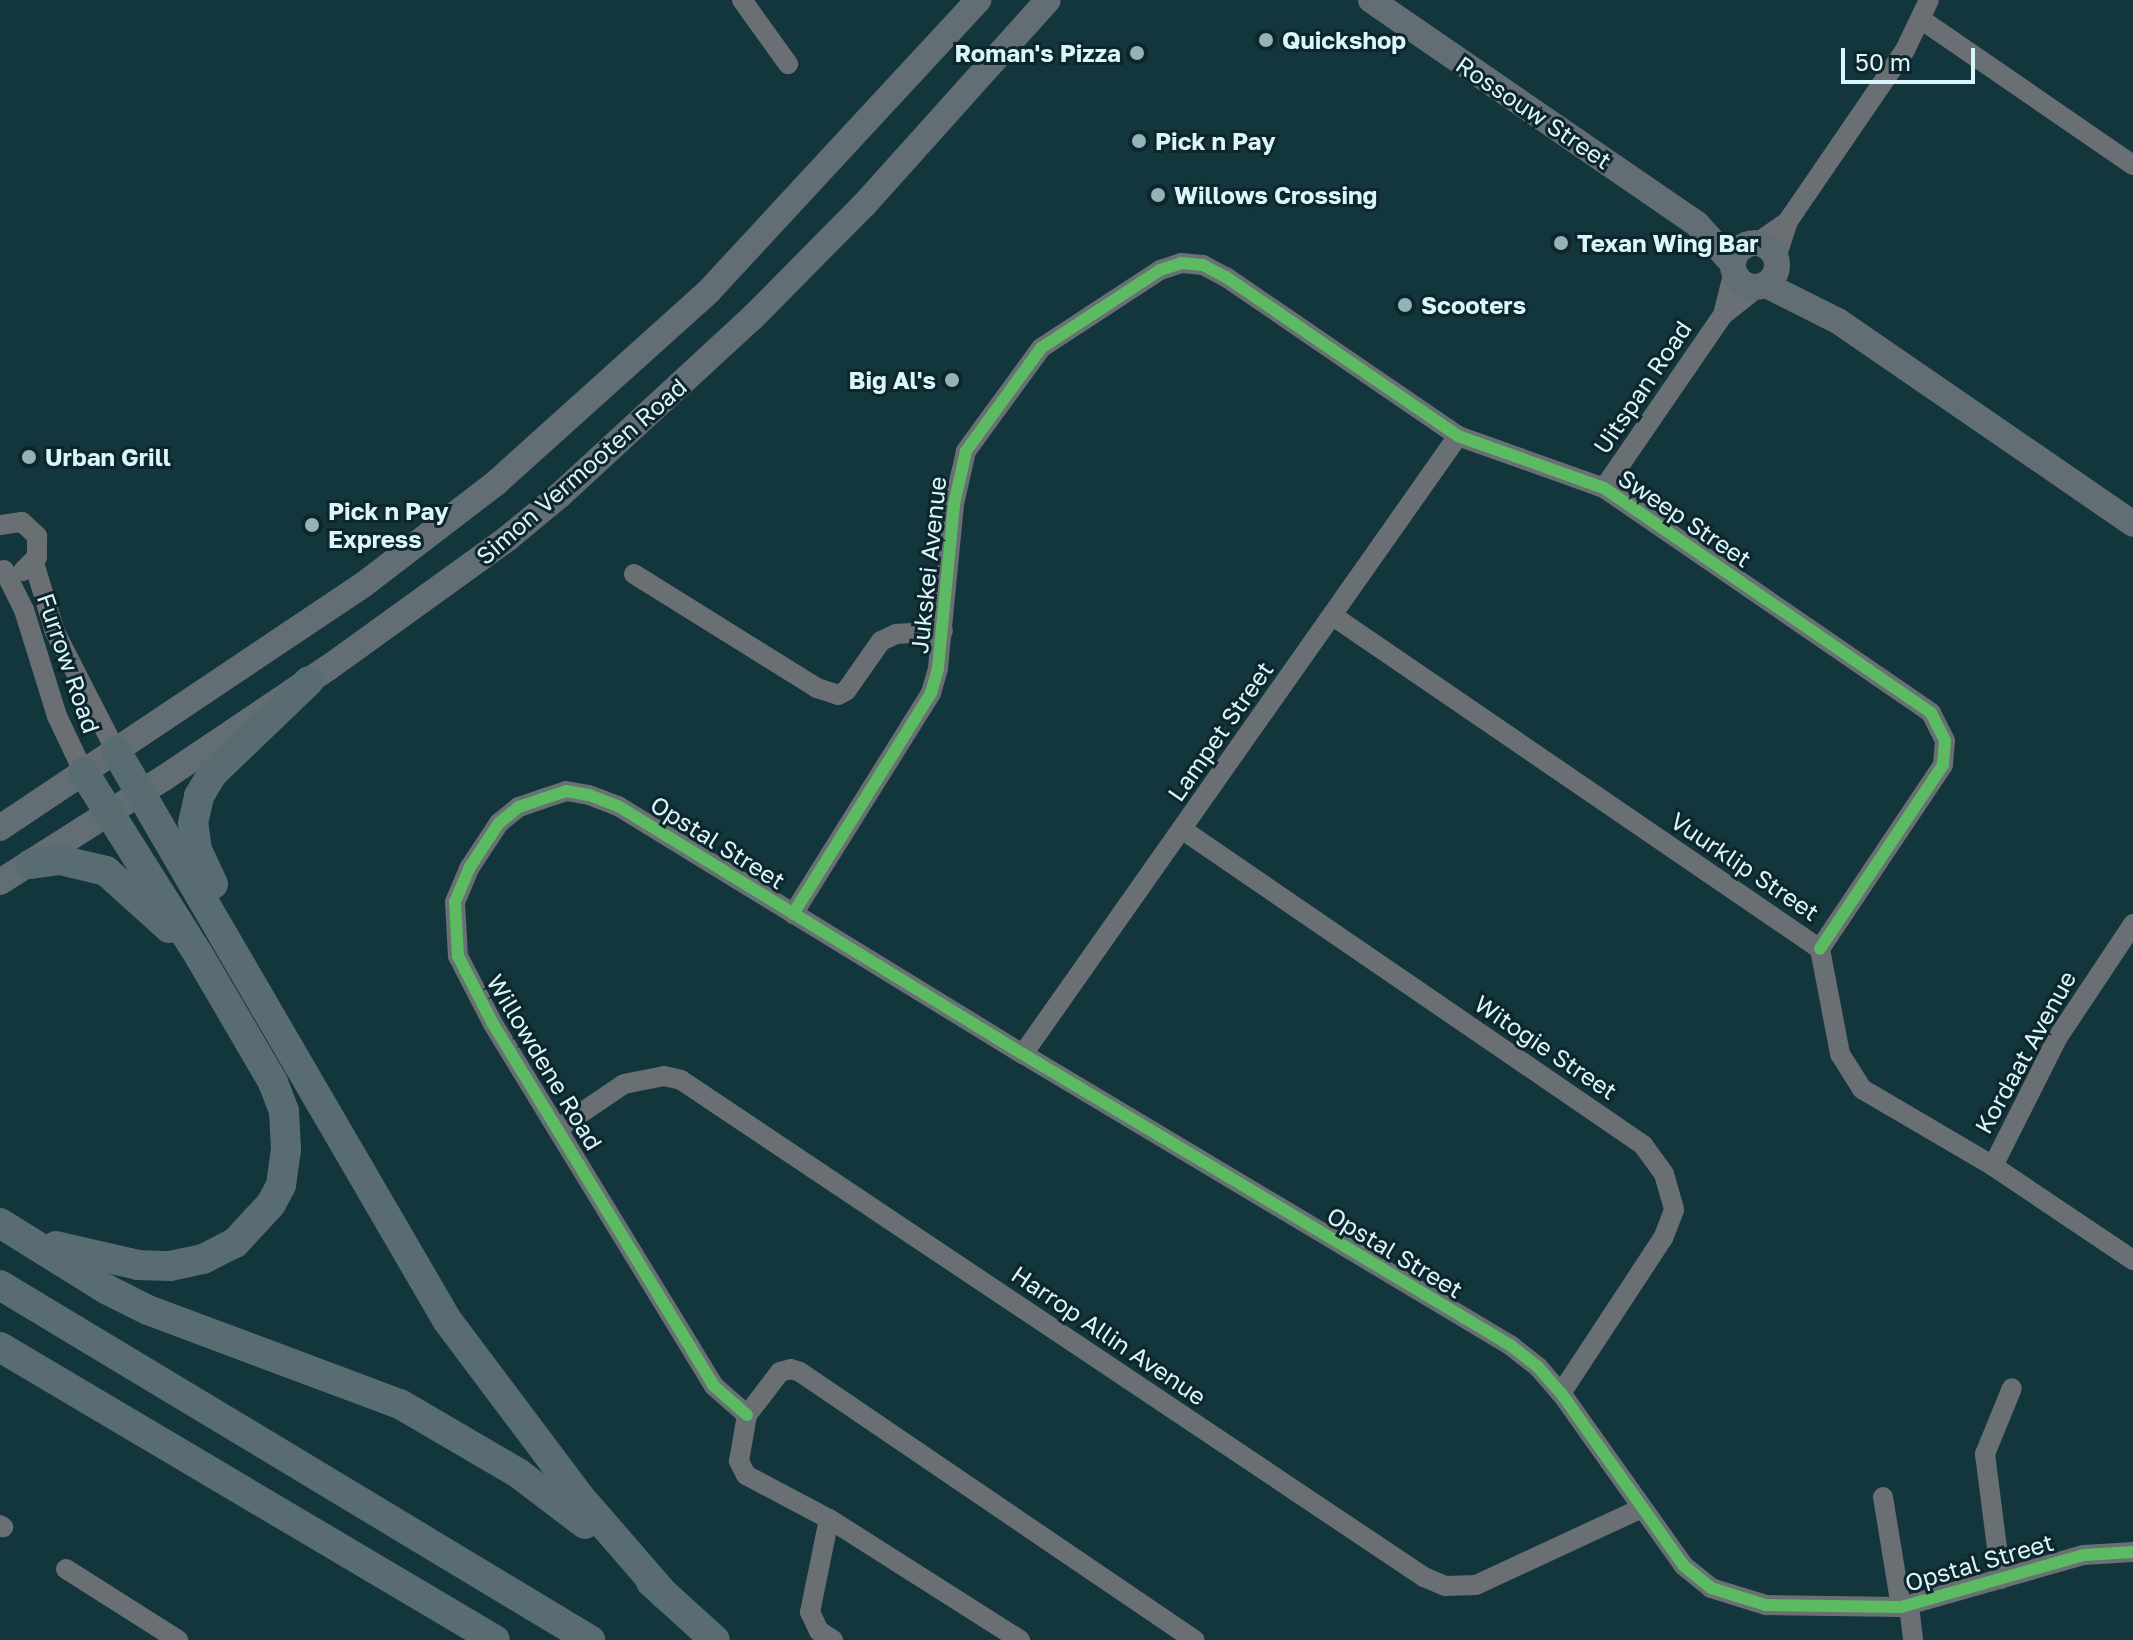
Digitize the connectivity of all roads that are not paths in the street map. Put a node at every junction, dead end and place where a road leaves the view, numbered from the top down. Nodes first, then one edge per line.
1 (742, 0) edge
2 (978, 0) edge
3 (1048, 0) edge
4 (1371, 0) edge
5 (1929, 0) edge
6 (1922, 20) junction
7 (788, 64) dead end
8 (2133, 165) edge
9 (1697, 224) junction
10 (1766, 251) junction
11 (1734, 267) junction
12 (1160, 270) joint
13 (1762, 286) junction
14 (1723, 315) junction
15 (1838, 321) junction
16 (1458, 436) junction
17 (1604, 488) junction
18 (0, 503) edge
19 (8, 523) edge
20 (2133, 524) edge
21 (34, 563) junction
22 (2, 569) edge
23 (634, 574) dead end
24 (1333, 616) junction
25 (943, 631) junction
26 (309, 681) junction
27 (116, 751) junction
28 (84, 773) junction
29 (141, 792) junction
30 (618, 806) joint
31 (109, 813) junction
32 (0, 828) edge
33 (1183, 830) junction
34 (31, 864) junction
35 (0, 882) edge
36 (793, 914) junction
37 (2133, 924) edge
38 (1820, 949) junction
39 (200, 957) junction
40 (288, 1046) junction
41 (1023, 1054) junction
42 (559, 1128) junction
43 (1993, 1166) junction
44 (8, 1228) edge
45 (2133, 1260) edge
46 (0, 1285) edge
47 (0, 1347) edge
48 (2012, 1388) dead end
49 (1561, 1393) junction
50 (747, 1415) junction
51 (1883, 1497) dead end
52 (1642, 1508) junction
53 (829, 1519) junction
54 (2133, 1552) edge
55 (66, 1569) dead end
56 (2001, 1579) junction
57 (664, 1594) junction
58 (1905, 1607) junction
59 (178, 1640) edge
60 (495, 1640) edge
61 (590, 1640) edge
62 (715, 1640) edge
63 (833, 1640) edge
64 (1020, 1640) edge
65 (1195, 1640) edge
66 (1913, 1640) edge

1 - 7 street
2 - 27 main road, Simon Vermooten Road
3 - 26 main road, Simon Vermooten Road
4 - 9 main road, Rossouw Street
5 - 6 street
6 - 8 street
6 - 10 street
9 - 10 main road, Rossouw Street
9 - 11 main road, Rossouw Street
10 - 11 main road
10 - 13 main road
10 - 15 main road, Rossouw Street
11 - 13 main road
11 - 14 street, Uitspan Road
12 - 16 street, Sweep Street
12 - 25 street, Jukskei Avenue
13 - 14 street, Uitspan Road
13 - 15 main road, Rossouw Street
14 - 17 street, Uitspan Road
15 - 20 main road, Rossouw Street
16 - 17 street, Sweep Street
16 - 24 street, Lampet Street
17 - 38 street, Sweep Street
18 - 19 street
19 - 21 street, Furrow Road
21 - 22 street
21 - 27 street, Furrow Road
22 - 28 street, Furrow Road
23 - 25 street
24 - 33 street, Lampet Street
24 - 38 street, Vuurklip Street
25 - 36 street, Jukskei Avenue
26 - 29 main road, Simon Vermooten Road
26 - 40 highway
27 - 28 main road, Simon Vermooten Road
27 - 29 highway
28 - 31 highway
28 - 32 main road, Simon Vermooten Road
29 - 31 main road, Simon Vermooten Road
29 - 40 highway
30 - 36 street, Opstal Street
30 - 42 street, Willowdene Road
31 - 34 main road, Simon Vermooten Road
31 - 39 highway
33 - 41 street, Lampet Street
33 - 49 street, Witogie Street
34 - 35 main road, Simon Vermooten Road
34 - 39 highway
36 - 41 street, Opstal Street
37 - 43 street, Kordaat Avenue
38 - 43 street, Vuurklip Street
39 - 44 highway
40 - 57 highway
41 - 49 street, Opstal Street
42 - 50 street, Willowdene Road
42 - 52 street, Harrop Allin Avenue
43 - 45 street, Vuurklip Street
44 - 57 highway
46 - 61 highway
47 - 60 highway
48 - 56 street
49 - 52 street, Opstal Street
50 - 53 street
50 - 65 street
51 - 58 street
52 - 58 street, Opstal Street
53 - 63 street
53 - 64 street
54 - 56 street, Opstal Street
55 - 59 street
56 - 58 street, Opstal Street
57 - 62 highway
58 - 66 street

